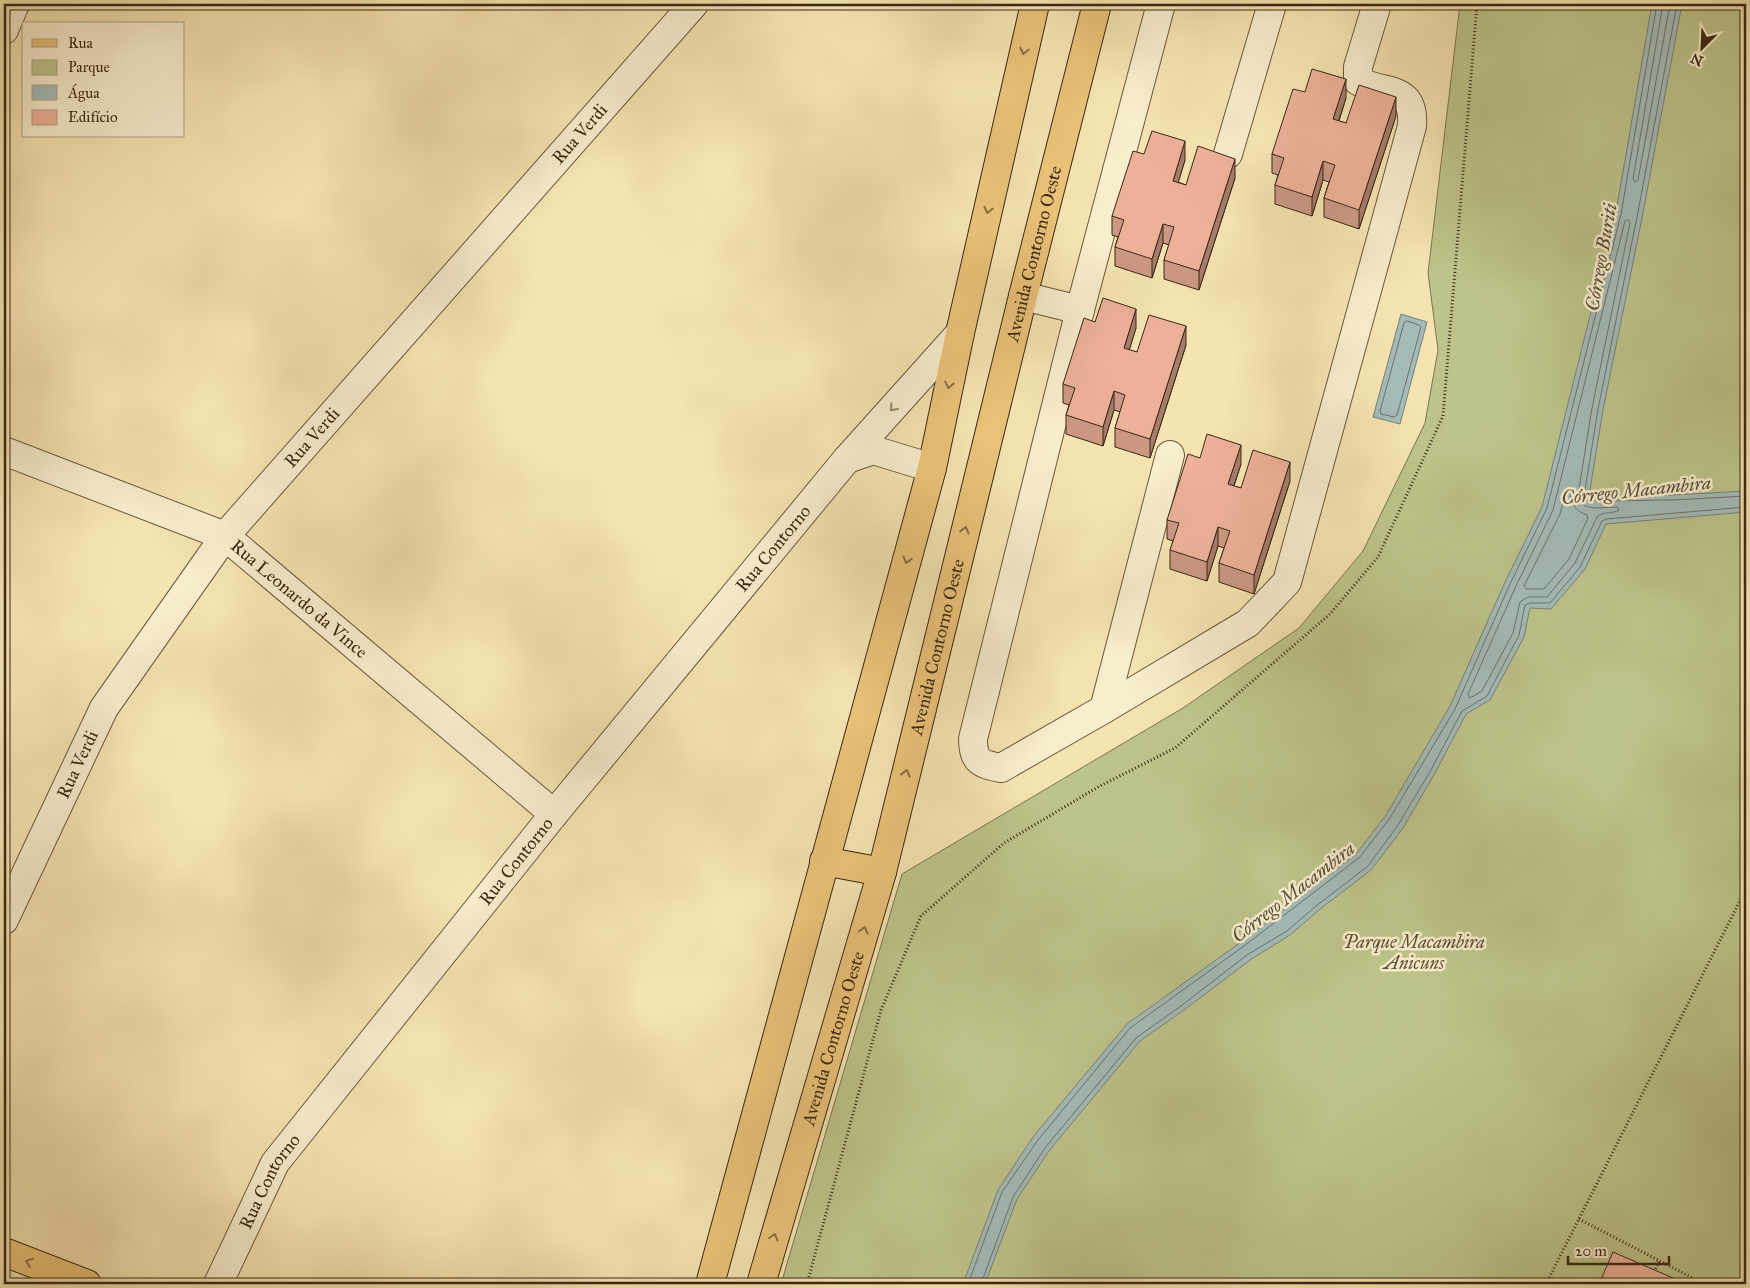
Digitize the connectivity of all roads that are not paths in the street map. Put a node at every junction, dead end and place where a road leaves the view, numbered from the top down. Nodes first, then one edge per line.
1 (15, 4) edge
2 (694, 4) edge
3 (1035, 4) edge
4 (1097, 4) edge
5 (1161, 4) edge
6 (1272, 4) edge
7 (1377, 4) edge
8 (4, 30) edge
9 (1228, 154) edge
10 (1022, 296) junction
11 (1080, 310) junction
12 (960, 333) junction
13 (4, 451) edge
14 (1170, 455) dead end
15 (847, 459) junction
16 (932, 468) junction
17 (224, 536) junction
18 (1104, 709) junction
19 (554, 814) junction
20 (824, 861) junction
21 (882, 872) junction
22 (4, 920) edge
23 (4, 1252) edge
24 (87, 1284) edge
25 (218, 1284) edge
26 (710, 1284) edge
27 (761, 1284) edge

1 - 8 street
2 - 17 street, Rua Verdi
3 -> 12 main road
4 - 10 main road, Avenida Contorno Oeste
5 - 11 street
6 - 9 street
7 - 18 street
10 - 11 street
21 -> 10 main road, Avenida Contorno Oeste
11 - 18 street
12 -> 15 street, Rua Contorno
12 -> 16 main road
13 - 17 street, Rua Leonardo da Vince
14 - 18 street
15 - 16 street
15 - 19 street, Rua Contorno
16 -> 20 main road
17 - 19 street, Rua Leonardo da Vince
17 - 22 street, Rua Verdi
19 - 25 street, Rua Contorno
20 - 21 main road
20 - 26 main road
27 -> 21 main road, Avenida Contorno Oeste
24 -> 23 main road

